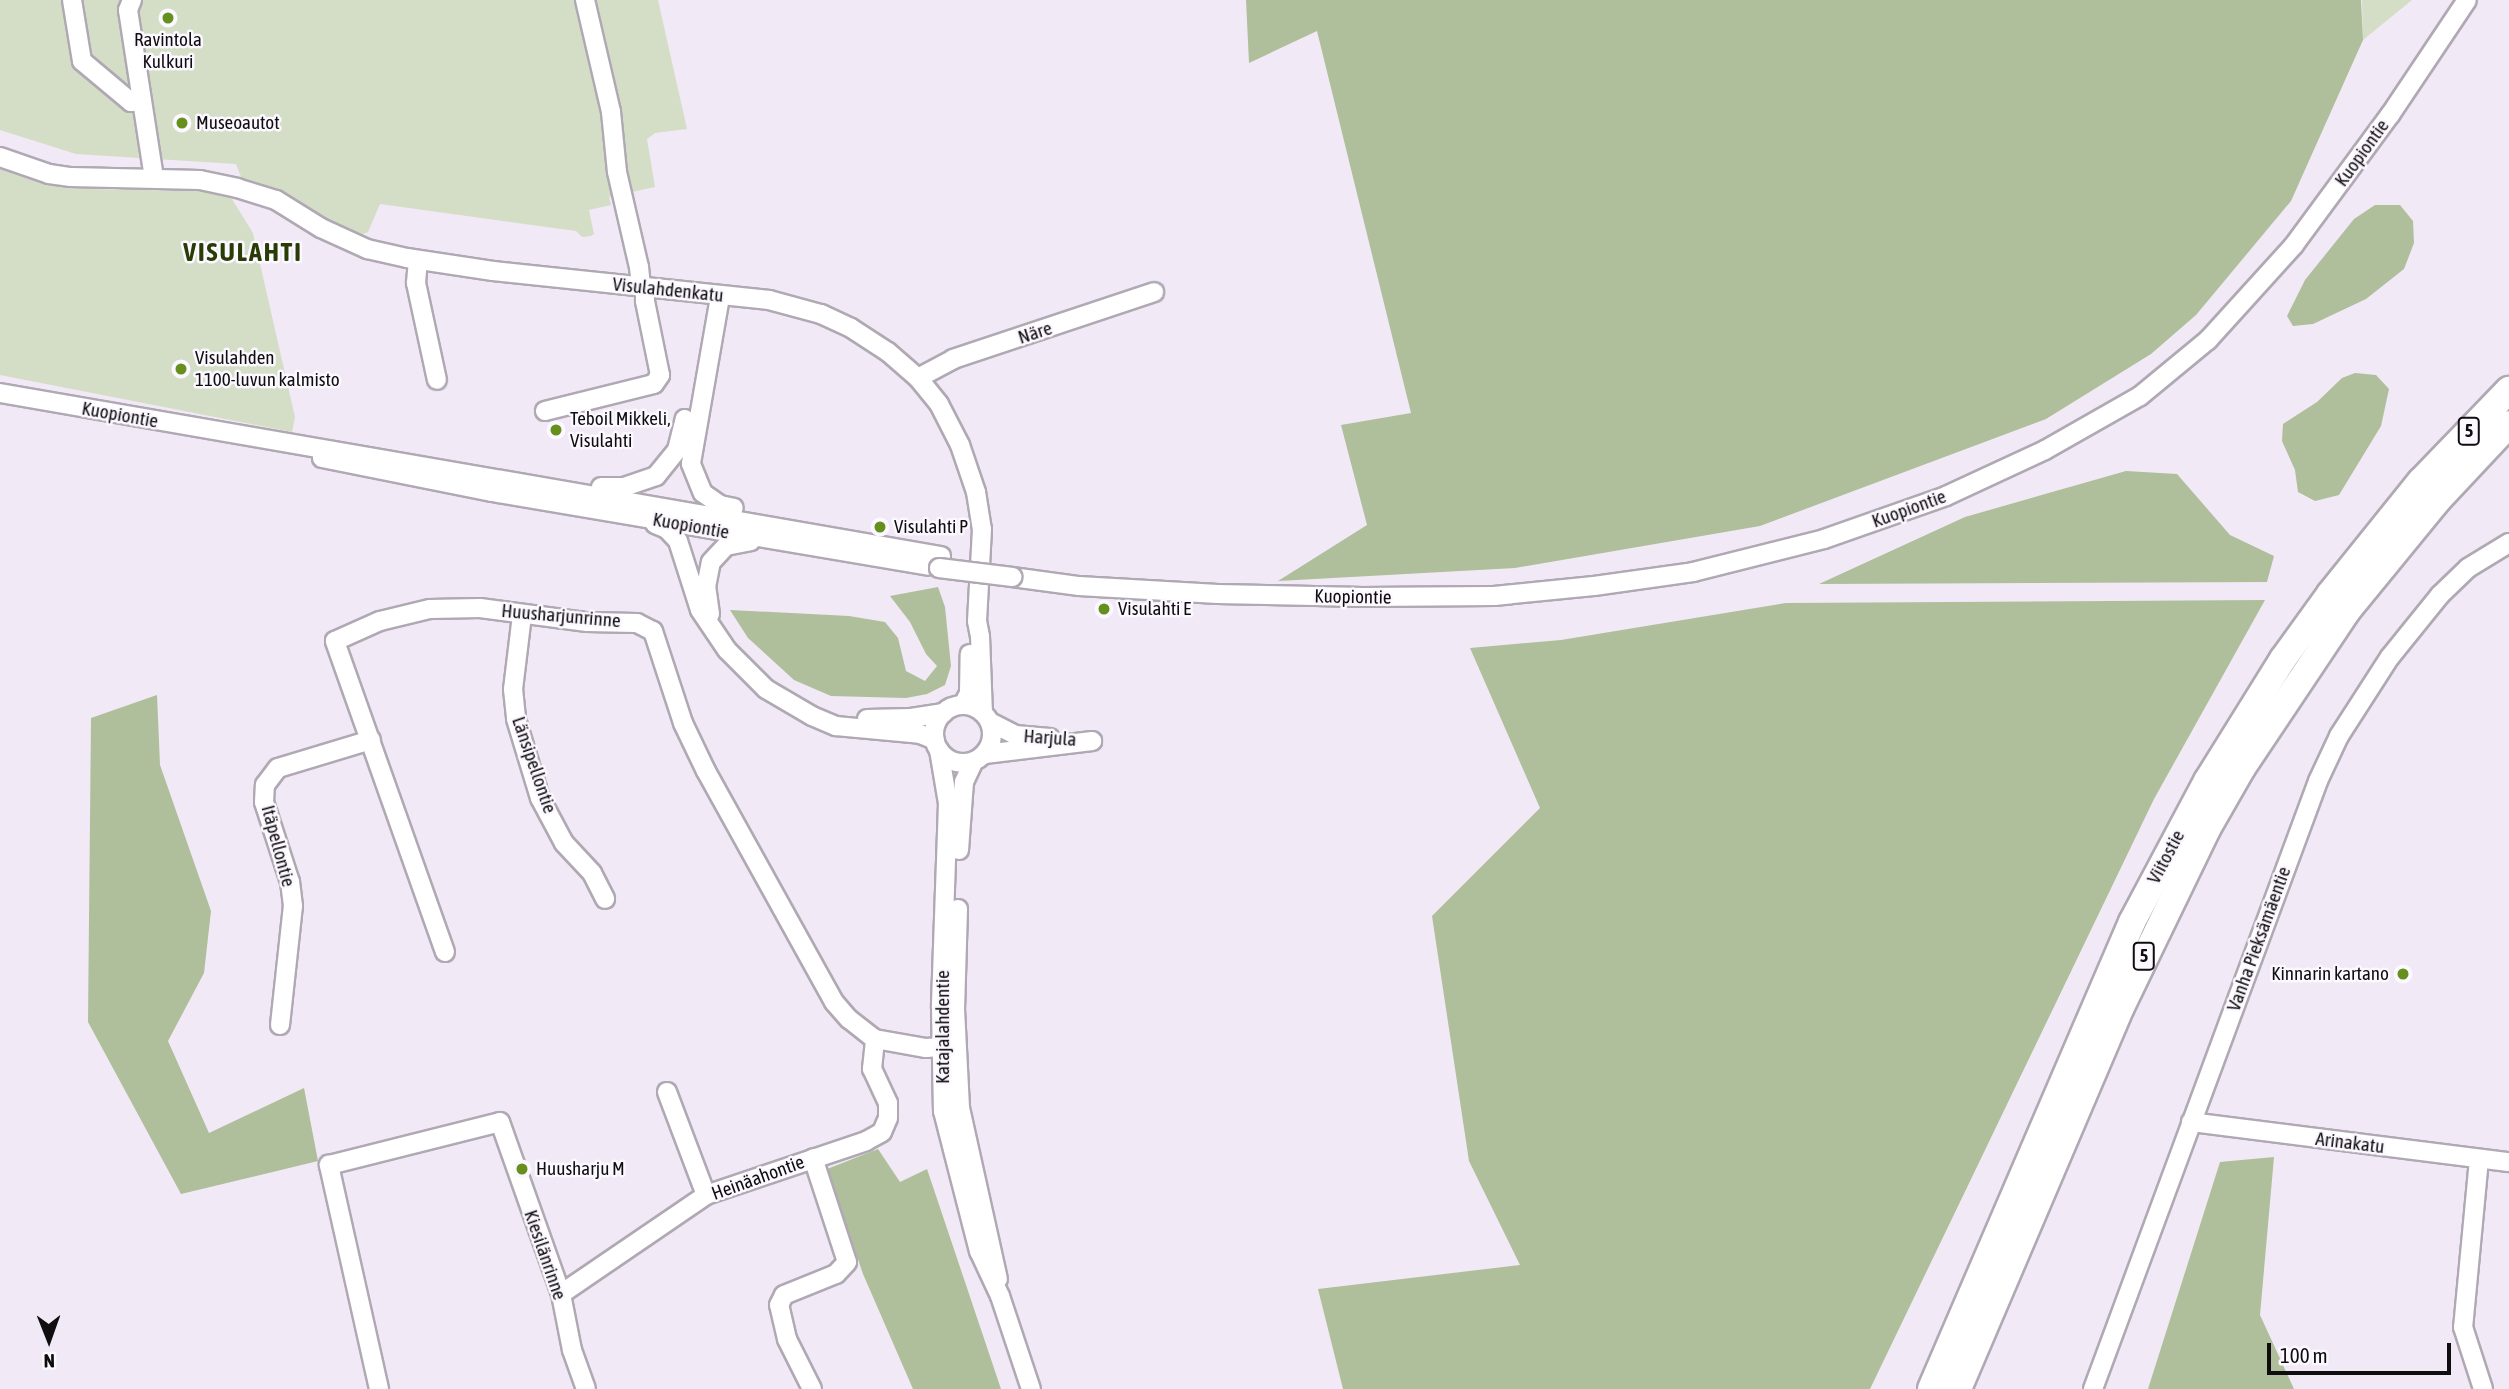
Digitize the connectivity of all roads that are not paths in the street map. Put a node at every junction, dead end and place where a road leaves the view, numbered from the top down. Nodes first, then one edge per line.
1 (72, 0) edge
2 (132, 0) edge
3 (585, 0) edge
4 (2467, 0) edge
5 (142, 101) junction
6 (0, 157) edge
7 (154, 178) junction
8 (418, 260) junction
9 (643, 286) junction
10 (1154, 292) dead end
11 (713, 296) junction
12 (2509, 369) edge
13 (918, 378) junction
14 (438, 380) dead end
15 (2509, 390) edge
16 (0, 393) edge
17 (545, 411) dead end
18 (2509, 424) edge
19 (2509, 430) edge
20 (240, 437) junction
21 (2482, 451) junction
22 (2430, 472) junction
23 (508, 480) junction
24 (611, 512) junction
25 (2509, 543) edge
26 (836, 544) junction
27 (522, 615) junction
28 (977, 621) junction
29 (712, 625) junction
30 (963, 705) junction
31 (795, 707) junction
32 (944, 713) junction
33 (986, 717) junction
34 (371, 740) junction
35 (937, 745) junction
36 (980, 757) junction
37 (605, 899) dead end
38 (445, 952) dead end
39 (280, 1025) dead end
40 (874, 1039) junction
41 (948, 1046) junction
42 (667, 1092) dead end
43 (2191, 1122) junction
44 (813, 1158) junction
45 (2479, 1159) junction
46 (2509, 1162) edge
47 (706, 1195) junction
48 (561, 1294) junction
49 (379, 1389) edge
50 (586, 1389) edge
51 (812, 1389) edge
52 (1031, 1389) edge
53 (1931, 1389) edge
54 (1958, 1389) edge
55 (2093, 1389) edge
56 (2483, 1389) edge

1 - 5 street
2 - 5 street
3 - 9 street
4 - 26 street, Kuopiontie
5 - 7 street
6 - 7 street, Visulahdenkatu
7 - 8 street, Visulahdenkatu
8 - 9 street, Visulahdenkatu
8 - 14 street
9 - 11 street, Visulahdenkatu
9 - 17 street
10 - 13 street, Näre
11 - 13 street, Visulahdenkatu
11 - 23 street
11 - 26 street
12 - 22 highway
13 - 28 street, Visulahdenkatu
15 - 22 highway, Viitostie / 5
16 - 20 street, Kuopiontie
18 - 21 highway, Viitostie / 5
19 - 21 highway
20 - 23 street, Kuopiontie
20 - 24 street, Kuopiontie
21 - 54 highway, Viitostie / 5
22 - 53 highway, Viitostie / 5
23 - 26 street, Kuopiontie
24 - 26 street, Kuopiontie
24 - 29 street
25 - 43 street, Vanha Pieksämäentie
26 - 29 street
27 - 34 street, Huusharjunrinne
27 - 37 street, Länsipellontie
27 - 40 street, Huusharjunrinne
28 - 30 street, Visulahdenkatu
28 - 33 street, Visulahdenkatu
29 - 31 street
30 - 32 street
30 - 33 street
31 - 32 street
31 - 35 street
32 - 35 street
33 - 36 street
33 - 36 street, Harjula
34 - 38 street, Huusharjunrinne
34 - 39 street, Itäpellontie
35 - 36 street
35 - 41 street, Katajalahdentie
36 - 41 street, Katajalahdentie
40 - 41 street, Huusharjunrinne
40 - 44 street, Heinäahontie
41 - 52 street, Katajalahdentie
42 - 47 street
43 - 45 street, Arinakatu
43 - 55 street, Vanha Pieksämäentie
44 - 47 street, Heinäahontie
44 - 51 street
45 - 46 street, Arinakatu
45 - 56 street
47 - 48 street, Heinäahontie
48 - 49 street, Kiesilänrinne
48 - 50 street, Kiesilänrinne

